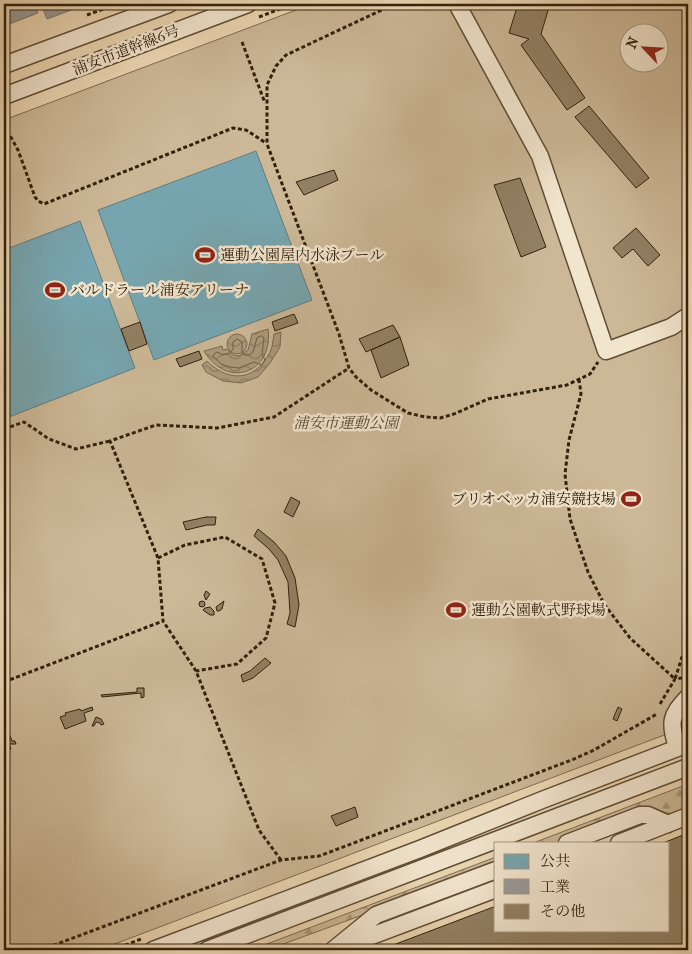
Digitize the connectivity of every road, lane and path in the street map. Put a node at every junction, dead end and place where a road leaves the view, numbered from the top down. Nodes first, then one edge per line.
1 (169, 4) edge
2 (248, 4) edge
3 (400, 4) edge
4 (415, 4) edge
5 (422, 4) edge
6 (457, 4) edge
7 (227, 7) edge
8 (266, 8) dead end
9 (268, 13) dead end
10 (242, 42) dead end
11 (4, 65) edge
12 (4, 96) edge
13 (266, 106) junction
14 (4, 125) edge
15 (267, 144) junction
16 (688, 316) edge
17 (606, 351) junction
18 (349, 368) junction
19 (579, 379) junction
20 (4, 429) edge
21 (110, 441) junction
22 (158, 558) junction
23 (163, 621) junction
24 (683, 654) dead end
25 (196, 672) junction
26 (4, 682) edge
27 (688, 698) edge
28 (657, 714) dead end
29 (683, 746) edge
30 (684, 771) edge
31 (688, 816) edge
32 (668, 824) junction
33 (502, 842) edge
34 (570, 842) edge
35 (622, 842) edge
36 (494, 845) edge
37 (281, 860) junction
38 (494, 871) edge
39 (494, 891) edge
40 (237, 945) edge
41 (41, 950) edge
42 (153, 950) edge
43 (207, 950) edge
44 (334, 950) edge

1 - 11 street, 浦安市道幹線6号
2 - 7 street, 浦安市道幹線6号
3 - 13 path
4 - 5 path
6 - 17 street
7 - 12 street, 浦安市道幹線6号
8 - 9 path
10 - 13 path
13 - 15 path
14 - 15 path
15 - 18 path
16 - 17 street
17 - 19 path
18 - 19 path
18 - 21 path
19 - 24 path
20 - 21 path
21 - 22 path
22 - 23 path
22 - 25 path
23 - 25 path
23 - 26 path
25 - 37 path
27 - 29 street
28 - 37 path
29 - 42 street
30 - 33 street
31 - 32 street
32 - 34 street
32 - 35 street
36 - 40 street
37 - 41 path
38 - 44 street
39 - 44 street
40 - 43 street

